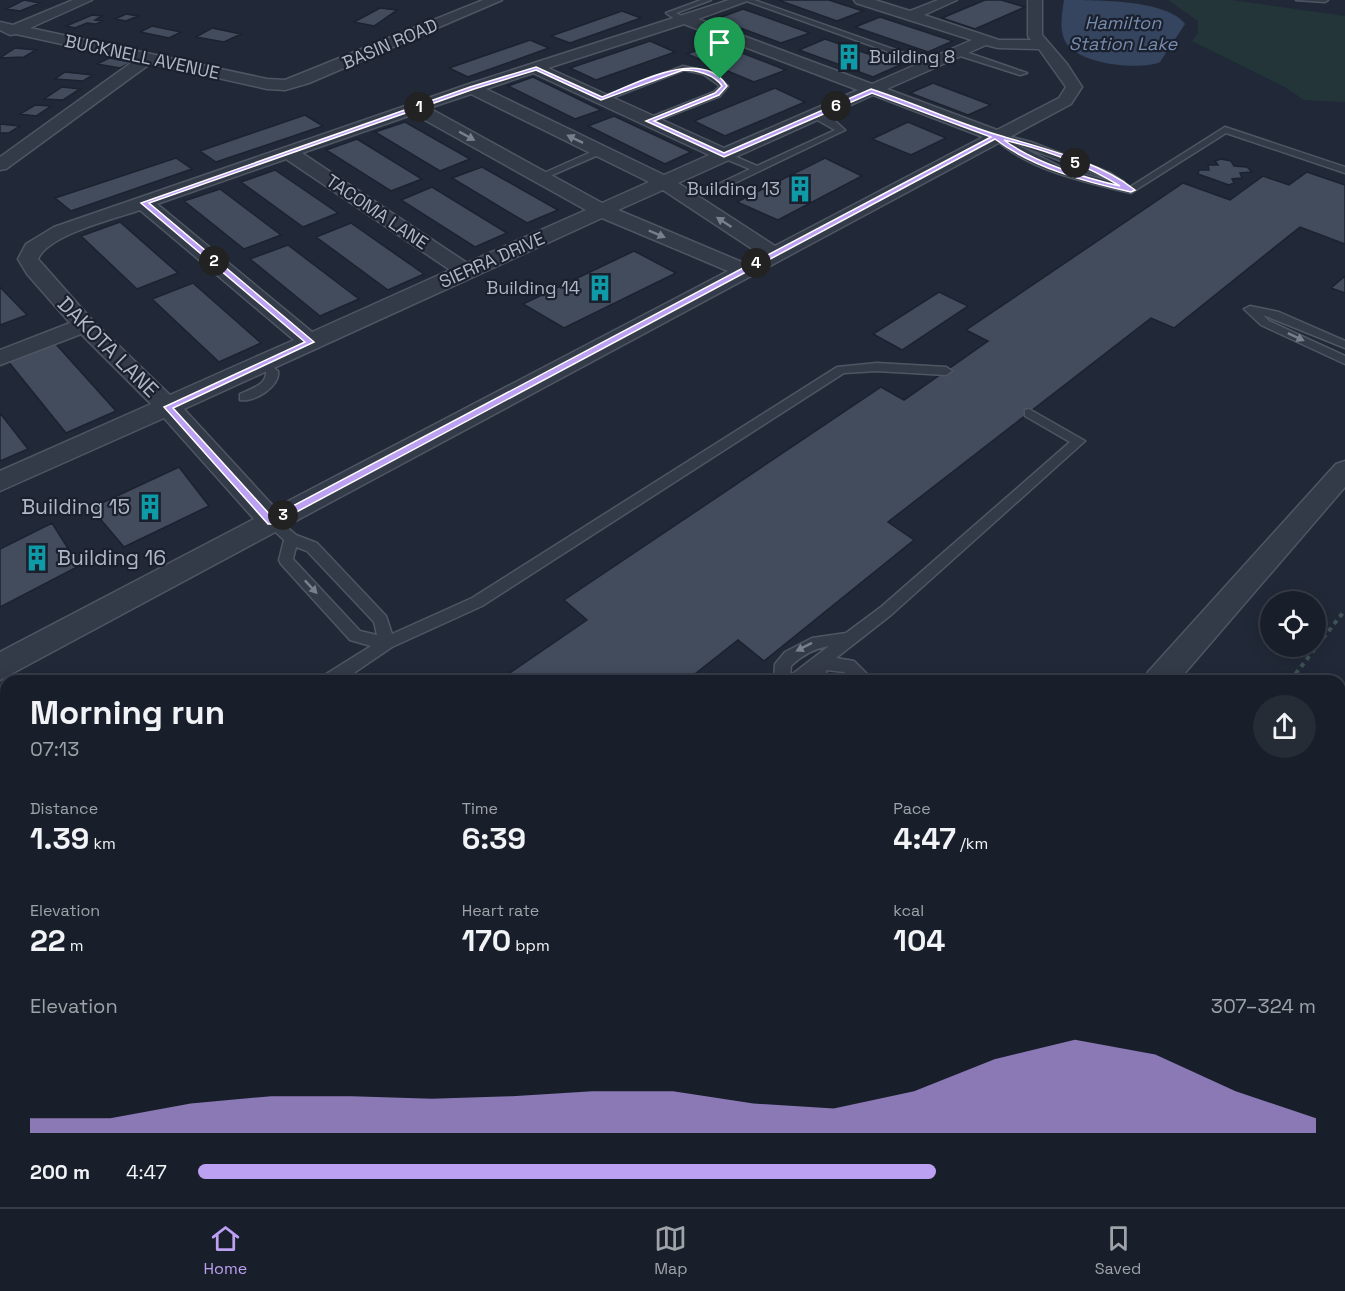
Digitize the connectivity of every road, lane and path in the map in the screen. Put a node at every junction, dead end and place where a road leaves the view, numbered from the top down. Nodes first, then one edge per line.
1 (85, 0) edge
2 (495, 0) edge
3 (708, 0) edge
4 (745, 0) edge
5 (861, 0) edge
6 (950, 0) edge
7 (1035, 0) edge
8 (1299, 0) edge
9 (1325, 0) edge
10 (910, 16) junction
11 (686, 20) junction
12 (4, 30) edge
13 (985, 40) junction
14 (1041, 45) junction
15 (957, 52) junction
16 (148, 58) junction
17 (931, 64) junction
18 (536, 69) junction
19 (1023, 74) dead end
20 (285, 85) joint
21 (472, 88) junction
22 (871, 91) junction
23 (601, 99) junction
24 (416, 108) junction
25 (815, 116) junction
26 (649, 121) junction
27 (996, 136) junction
28 (600, 151) junction
29 (288, 152) junction
30 (724, 155) junction
31 (0, 165) edge
32 (757, 170) junction
33 (1345, 170) edge
34 (540, 177) junction
35 (665, 183) junction
36 (715, 189) dead end
37 (144, 203) junction
38 (603, 211) junction
39 (773, 254) junction
40 (743, 270) junction
41 (465, 271) junction
42 (84, 325) junction
43 (310, 342) junction
44 (1345, 345) edge
45 (0, 358) edge
46 (1345, 360) edge
47 (262, 364) junction
48 (946, 371) dead end
49 (244, 397) dead end
50 (168, 407) junction
51 (1029, 413) dead end
52 (1345, 470) edge
53 (0, 482) edge
54 (271, 521) junction
55 (291, 539) junction
56 (1345, 610) edge
57 (848, 639) junction
58 (387, 644) junction
59 (817, 663) junction
60 (0, 667) edge
61 (338, 675) edge
62 (782, 675) edge
63 (802, 675) edge
64 (819, 675) edge
65 (859, 675) edge
66 (1165, 675) edge
67 (1295, 675) edge

1 - 12 street
2 - 20 street, BASIN ROAD
3 - 11 lane
4 - 11 street
4 - 17 lane
5 - 10 street
6 - 10 street
7 - 14 street
8 - 9 lane
10 - 13 street
11 - 18 street
11 - 22 street
12 - 16 street, BUCKNELL AVENUE
13 - 14 street
13 - 15 street, SIERRA DRIVE
14 - 27 street
15 - 17 street, SIERRA DRIVE
15 - 19 lane
16 - 20 street, BUCKNELL AVENUE
16 - 31 street
17 - 22 street, SIERRA DRIVE
18 - 21 street
18 - 23 street
21 - 24 street
28 -> 21 street
22 - 25 street, SIERRA DRIVE
22 - 27 street
23 - 26 street
23 - 26 lane
24 - 29 street
24 -> 34 street
25 - 30 street, SIERRA DRIVE
25 - 32 lane
26 - 30 street
27 - 33 lane
27 - 39 street
28 - 34 lane
28 - 35 street
29 - 37 street
29 - 41 street, TACOMA LANE
30 - 32 lane
30 - 35 street, SIERRA DRIVE
32 - 36 lane
34 - 38 street
35 - 38 street, SIERRA DRIVE
39 -> 35 street
37 - 42 street, DAKOTA LANE
37 - 43 street
38 -> 40 street
38 - 41 street, SIERRA DRIVE
39 - 40 street
40 - 54 street
41 - 43 street, SIERRA DRIVE
42 - 45 street
42 - 50 street, DAKOTA LANE
43 - 47 street, SIERRA DRIVE
44 -> 46 lane
47 - 49 lane
47 - 50 street, SIERRA DRIVE
48 - 58 lane
50 - 53 street, SIERRA DRIVE
50 - 54 street, DAKOTA LANE
51 - 57 lane
52 - 66 street
54 - 55 lane
54 - 60 street
55 - 58 lane
55 -> 58 lane
56 - 67 path
57 - 59 lane
57 -> 62 lane
58 - 61 lane
59 - 63 lane
59 - 64 lane
59 - 65 lane

